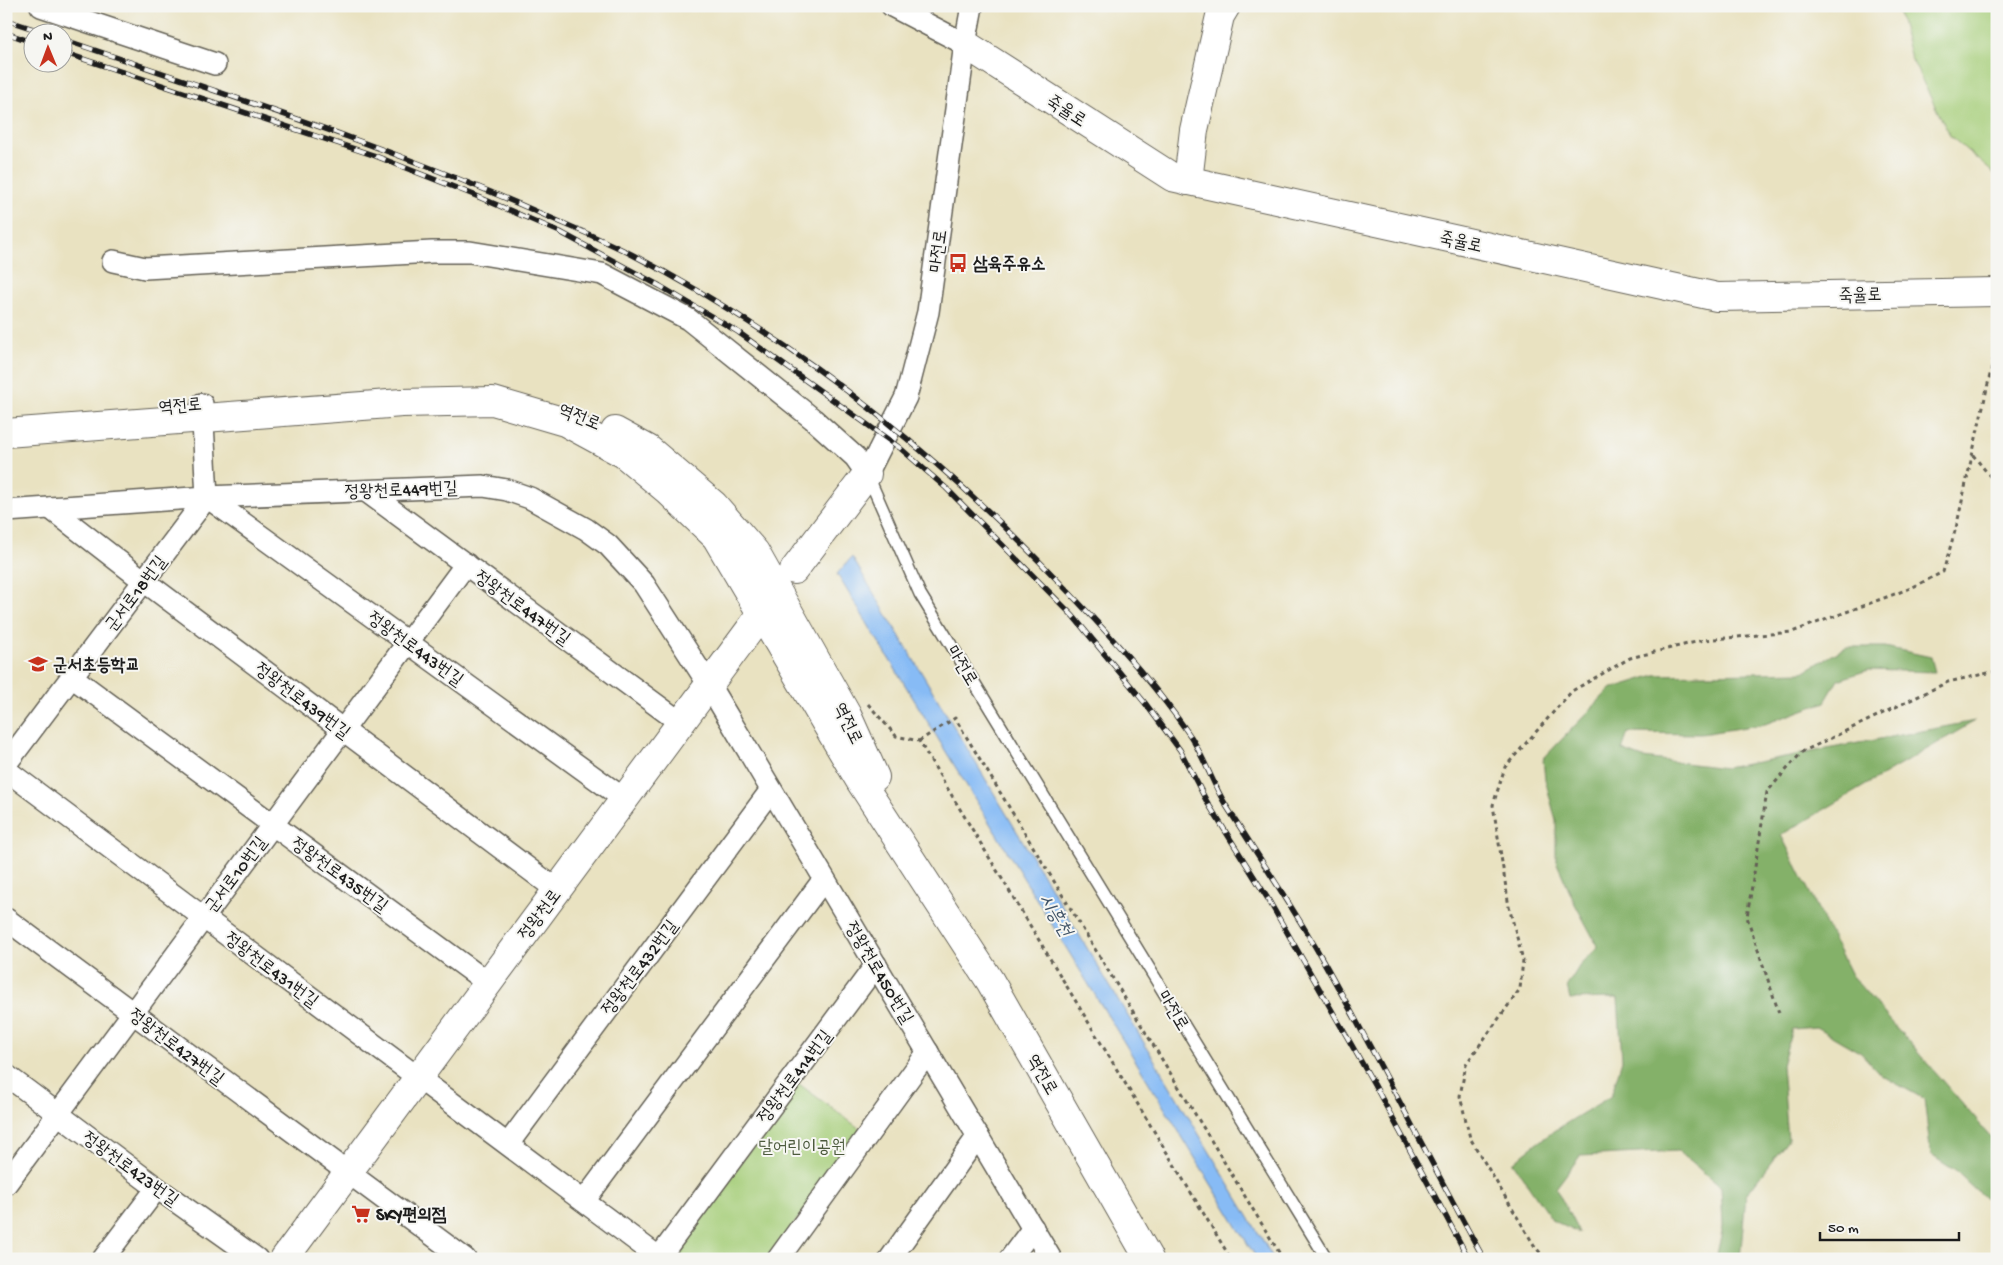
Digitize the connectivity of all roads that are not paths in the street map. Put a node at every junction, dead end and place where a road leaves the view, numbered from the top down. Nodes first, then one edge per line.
1 (41, 6) edge
2 (892, 6) edge
3 (972, 6) edge
4 (1226, 6) edge
5 (965, 44) junction
6 (215, 64) dead end
7 (1188, 181) junction
8 (113, 260) dead end
9 (1997, 292) edge
10 (202, 411) junction
11 (6, 420) edge
12 (6, 433) edge
13 (867, 474) junction
14 (366, 490) junction
15 (207, 497) junction
16 (50, 508) junction
17 (6, 511) edge
18 (466, 564) junction
19 (144, 581) junction
20 (778, 592) junction
21 (762, 614) junction
22 (408, 642) junction
23 (72, 677) junction
24 (708, 685) junction
25 (681, 723) junction
26 (343, 730) junction
27 (6, 764) edge
28 (6, 770) edge
29 (771, 790) junction
30 (624, 799) junction
31 (272, 824) junction
32 (916, 867) junction
33 (824, 879) junction
34 (557, 890) junction
35 (203, 917) junction
36 (6, 919) edge
37 (876, 965) junction
38 (488, 983) junction
39 (132, 1012) junction
40 (928, 1052) junction
41 (6, 1075) edge
42 (418, 1078) junction
43 (58, 1115) junction
44 (978, 1136) junction
45 (508, 1144) junction
46 (348, 1172) junction
47 (6, 1184) edge
48 (156, 1188) junction
49 (584, 1201) junction
50 (1033, 1228) junction
51 (660, 1258) edge
52 (103, 1259) edge
53 (257, 1259) edge
54 (284, 1259) edge
55 (465, 1259) edge
56 (778, 1259) edge
57 (890, 1259) edge
58 (1010, 1259) edge
59 (1051, 1259) edge
60 (1149, 1259) edge
61 (1327, 1259) edge

1 - 6 street
2 - 5 street
3 - 5 street, 마전로
4 - 7 main road
5 - 7 main road, 죽율로
5 - 13 street, 마전로
7 - 9 main road, 죽율로
8 - 13 street
10 - 11 main road, 역전로
10 - 12 main road, 역전로
10 - 15 street
10 - 20 main road, 역전로
10 - 21 main road, 역전로
13 - 20 main road, 정왕천로
13 - 61 lane, 마전로
14 - 15 street, 정왕천로449번길
14 - 18 street, 정왕천로447번길
14 - 24 street, 정왕천로449번길
15 - 16 street, 정왕천로449번길
15 - 19 street, 군서로18번길
15 - 22 street, 정왕천로443번길
16 - 17 street, 정왕천로449번길
16 - 19 street, 정왕천로439번길
18 - 22 street, 군서로10번길
18 - 25 street, 정왕천로447번길
19 - 23 street, 군서로18번길
19 - 26 street, 정왕천로439번길
20 - 21 main road, 정왕천로
20 - 32 main road, 역전로
21 - 24 main road, 정왕천로
21 - 32 main road, 역전로
22 - 26 street, 군서로10번길
22 - 30 street, 정왕천로443번길
23 - 27 street, 군서로18번길
23 - 31 street, 정왕천로435번길
24 - 25 main road, 정왕천로
24 - 29 street, 정왕천로450번길
25 - 30 main road, 정왕천로
26 - 31 street, 군서로10번길
26 - 34 street, 정왕천로439번길
28 - 35 street, 정왕천로431번길
29 - 33 street, 정왕천로450번길
29 - 45 street, 정왕천로432번길
30 - 34 main road, 정왕천로
31 - 35 street, 군서로10번길
31 - 38 street, 정왕천로435번길
32 - 60 main road, 역전로
33 - 37 street, 정왕천로450번길
33 - 49 street
34 - 38 main road, 정왕천로
35 - 39 street, 군서로10번길
35 - 42 street, 정왕천로431번길
36 - 39 street, 정왕천로427번길
37 - 40 street, 정왕천로450번길
37 - 51 street, 정왕천로414번길
38 - 42 main road, 정왕천로
39 - 43 street, 군서로10번길
39 - 46 street, 정왕천로427번길
40 - 44 street, 정왕천로450번길
40 - 56 street
41 - 43 street, 정왕천로423번길
42 - 45 street
42 - 46 main road, 정왕천로
43 - 47 street, 군서로10번길
43 - 48 street, 정왕천로423번길
44 - 50 street, 정왕천로450번길
44 - 57 street
45 - 49 street
46 - 54 main road, 정왕천로
46 - 55 street, 정왕천로427번길
48 - 52 street
48 - 53 street, 정왕천로423번길
49 - 51 street
50 - 58 street
50 - 59 street, 정왕천로450번길

